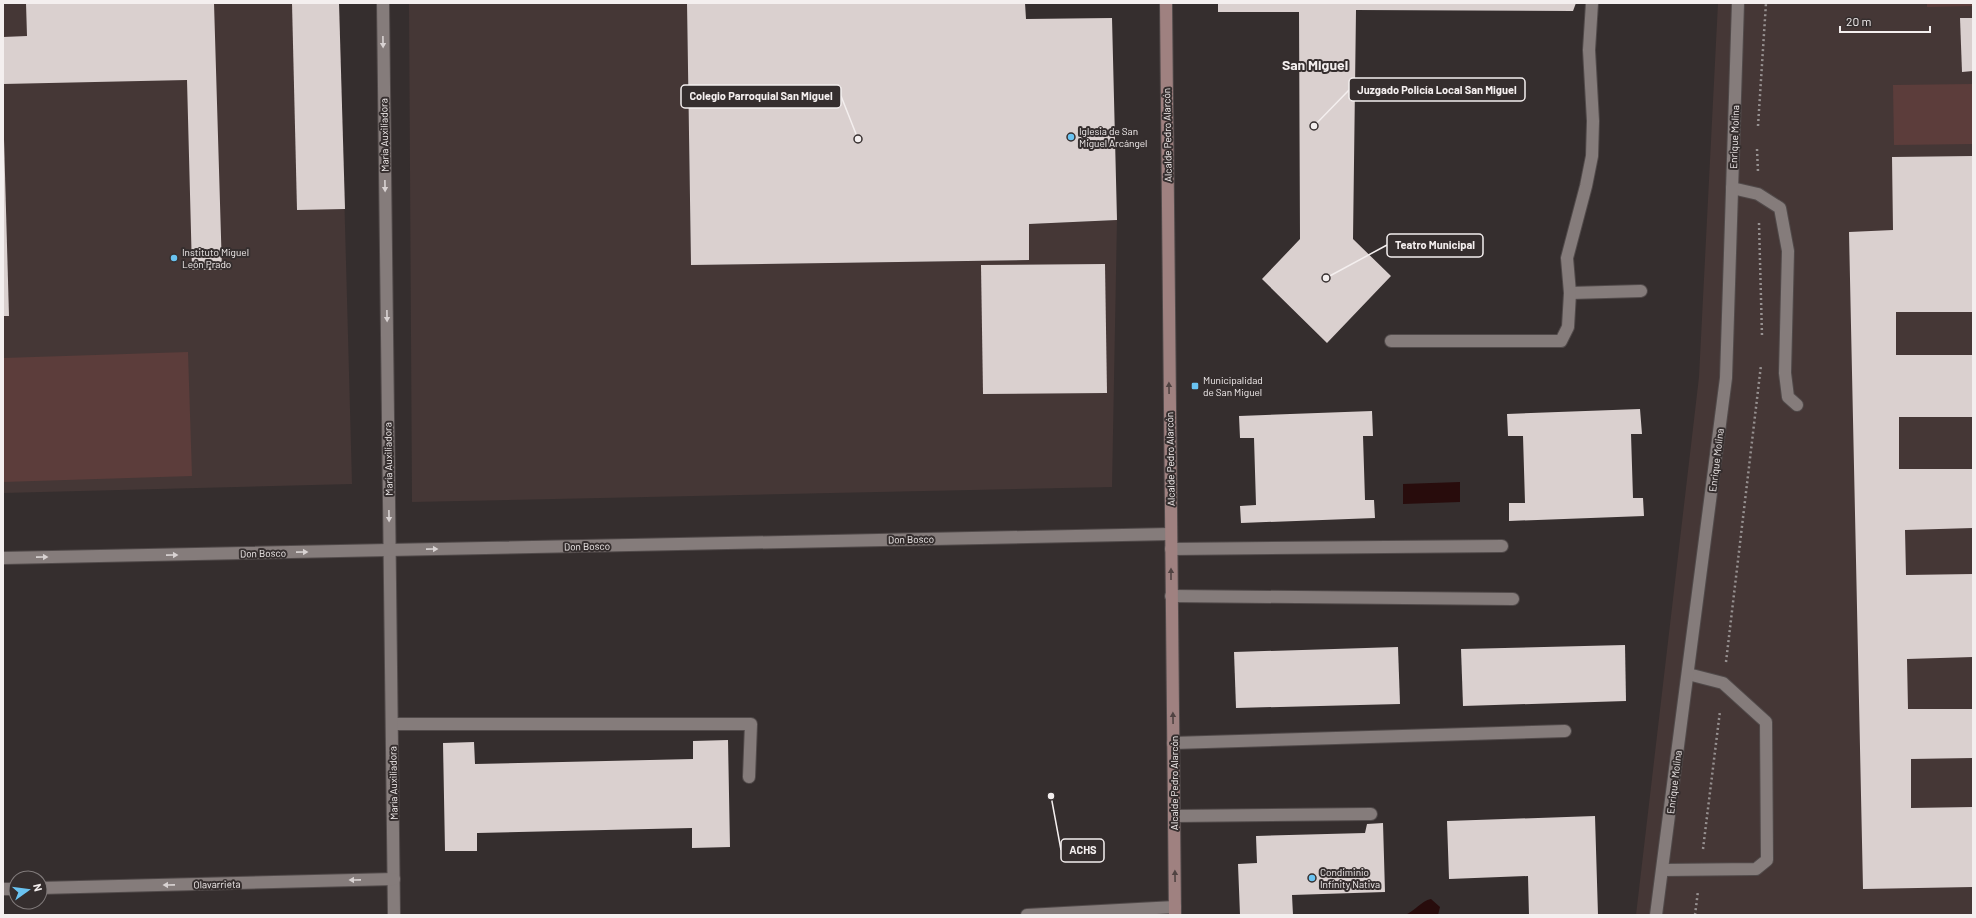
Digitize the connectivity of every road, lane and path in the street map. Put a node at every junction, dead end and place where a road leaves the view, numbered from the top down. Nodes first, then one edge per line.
1 (382, 3) edge
2 (1166, 3) edge
3 (1592, 3) edge
4 (1738, 3) edge
5 (1766, 3) edge
6 (1757, 134) dead end
7 (1757, 141) dead end
8 (1732, 188) junction
9 (1758, 194) junction
10 (1641, 291) dead end
11 (1570, 292) junction
12 (1762, 340) dead end
13 (1391, 341) dead end
14 (1762, 363) dead end
15 (1797, 405) dead end
16 (1170, 534) junction
17 (1502, 546) dead end
18 (1171, 549) junction
19 (390, 550) junction
20 (3, 558) edge
21 (1171, 596) junction
22 (1513, 599) dead end
23 (1688, 674) junction
24 (1723, 683) junction
25 (392, 724) junction
26 (1565, 731) dead end
27 (1173, 743) junction
28 (749, 777) dead end
29 (1371, 814) dead end
30 (1174, 816) junction
31 (1700, 869) junction
32 (1663, 870) junction
33 (394, 879) junction
34 (48, 888) edge
35 (1175, 911) edge
36 (394, 915) edge
37 (1027, 915) edge
38 (1656, 915) edge
39 (1695, 915) edge

1 -> 19 street, María Auxiliadora
16 -> 2 street, Alcalde Pedro Alarcón
3 - 11 street
4 - 8 street, Enrique Molina
5 - 6 path
7 - 9 path
8 - 9 street
8 - 23 street, Enrique Molina
9 - 12 path
9 - 15 street
10 - 11 street
11 - 13 street
14 - 24 path
16 - 18 street, Alcalde Pedro Alarcón
19 -> 16 street, Don Bosco
17 - 18 street
21 -> 18 street, Alcalde Pedro Alarcón
20 -> 19 street, Don Bosco
19 - 25 street, María Auxiliadora
21 - 22 street
27 -> 21 street, Alcalde Pedro Alarcón
23 - 24 street
23 - 32 street, Enrique Molina
24 - 31 path
24 - 31 street
25 - 28 street
25 - 33 street, María Auxiliadora
26 - 27 street
27 - 30 street, Alcalde Pedro Alarcón
29 - 30 street
35 -> 30 street, Alcalde Pedro Alarcón
31 - 32 street
31 - 39 path
32 - 38 street, Enrique Molina
33 -> 34 street, Olavarrieta
33 - 36 street, María Auxiliadora
35 - 37 street

